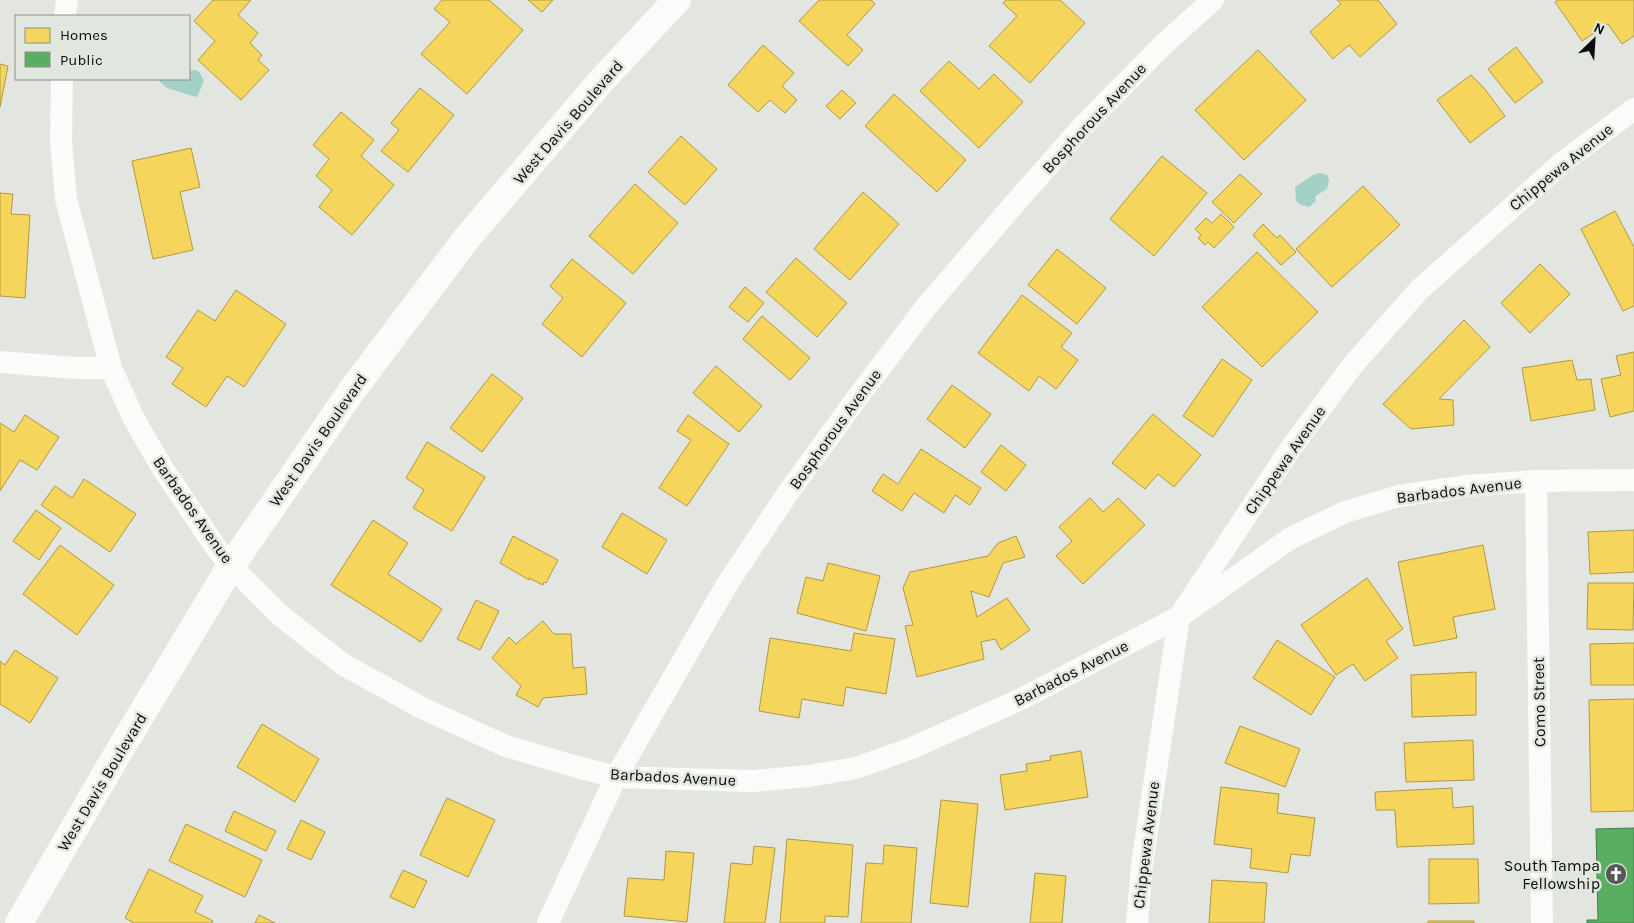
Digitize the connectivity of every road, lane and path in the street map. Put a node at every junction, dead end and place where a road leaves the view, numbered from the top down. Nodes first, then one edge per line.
1 (67, 0) edge
2 (677, 0) edge
3 (1213, 0) edge
4 (65, 15) edge
5 (62, 80) edge
6 (1634, 109) edge
7 (0, 362) edge
8 (111, 368) junction
9 (1634, 480) edge
10 (1536, 481) junction
11 (231, 566) junction
12 (1179, 617) junction
13 (616, 776) junction
14 (19, 923) edge
15 (548, 923) edge
16 (1137, 923) edge
17 (1542, 923) edge

1 - 4 street
2 - 11 street, West Davis Boulevard
3 - 13 street, Bosphorous Avenue
5 - 8 street, Barbados Avenue
6 - 12 street, Chippewa Avenue
7 - 8 street
8 - 11 street, Barbados Avenue
9 - 10 street, Barbados Avenue
10 - 12 street, Barbados Avenue
10 - 17 street, Como Street
11 - 13 street, Barbados Avenue
11 - 14 street, West Davis Boulevard
12 - 13 street, Barbados Avenue
12 - 16 street, Chippewa Avenue
13 - 15 street, Bosphorous Avenue

